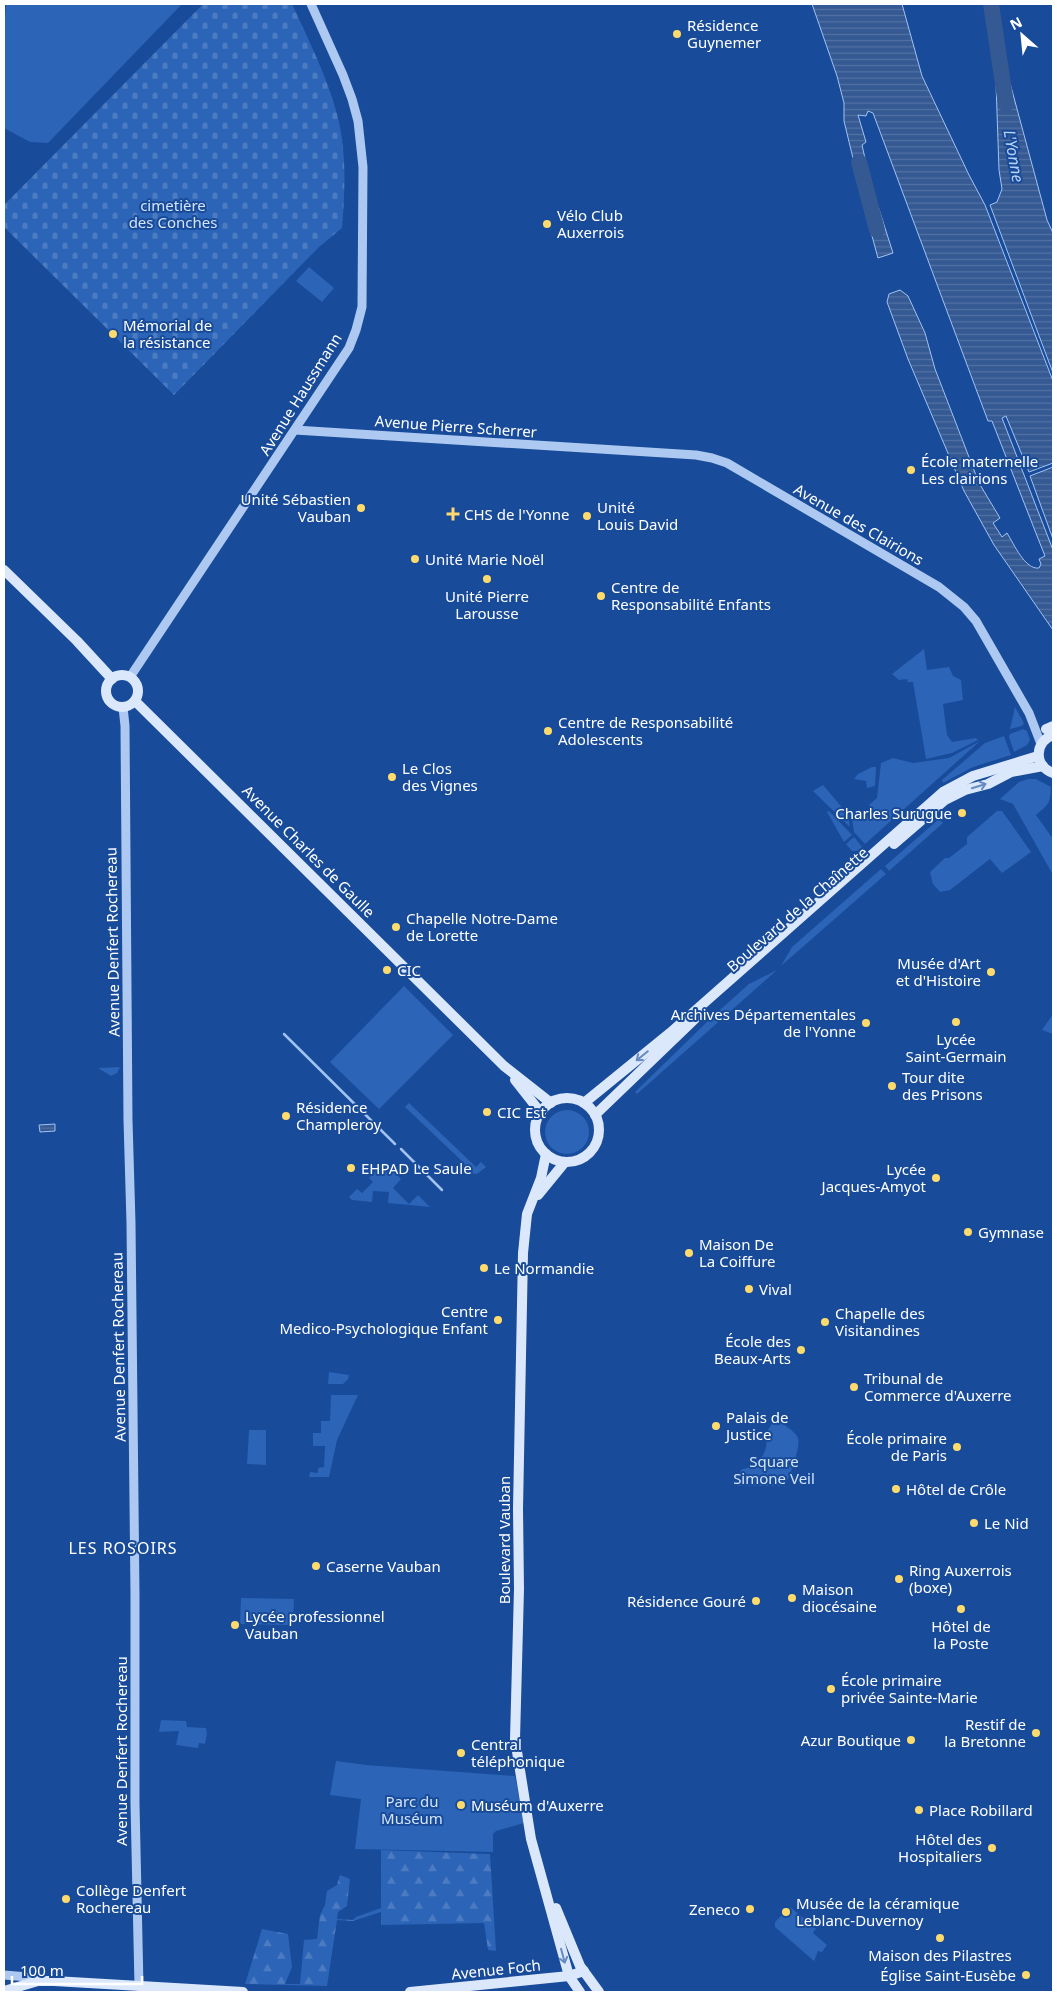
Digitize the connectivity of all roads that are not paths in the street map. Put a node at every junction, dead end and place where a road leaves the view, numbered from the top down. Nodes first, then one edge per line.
1 (311, 4) edge
2 (295, 430) junction
3 (616, 450) joint
4 (4, 570) edge
5 (130, 677) junction
6 (112, 679) junction
7 (135, 701) junction
8 (123, 707) junction
9 (1029, 713) junction
10 (1051, 731) edge
11 (1041, 744) junction
12 (1038, 756) junction
13 (1043, 766) junction
14 (1053, 773) edge
15 (504, 1066) junction
16 (551, 1103) junction
17 (584, 1103) junction
18 (541, 1113) junction
19 (596, 1115) junction
20 (546, 1154) junction
21 (565, 1162) junction
22 (531, 1203) junction
23 (542, 1875) junction
24 (584, 1971) junction
25 (4, 1975) edge
26 (569, 1976) junction
27 (38, 1981) junction
28 (139, 1986) junction
29 (4, 1991) edge
30 (243, 1992) edge
31 (410, 1992) edge
32 (580, 1992) edge
33 (599, 1992) edge

1 - 2 street, Avenue Haussmann
2 - 3 street, Avenue Pierre Scherrer
2 - 5 street, Avenue Haussmann
3 - 9 street, Avenue des Clairions
4 - 6 main road
5 - 6 main road
5 - 7 main road
6 - 8 main road
7 - 8 main road
7 - 15 main road, Avenue Charles de Gaulle
8 - 28 street, Avenue Denfert Rochereau
9 - 10 street, Avenue des Clairions
9 - 11 street, Avenue des Clairions
10 - 11 main road
11 - 12 main road
12 - 13 main road
12 -> 17 main road
13 - 14 main road
19 -> 13 main road, Boulevard de la Chaînette
15 - 16 main road, Avenue Charles de Gaulle
15 - 18 main road, Avenue Charles de Gaulle
16 - 17 main road
16 - 18 main road
17 - 19 main road
18 - 20 main road
19 - 21 main road
20 - 21 main road
20 - 22 main road, Boulevard Vauban
21 - 22 main road, Boulevard Vauban
22 - 23 main road, Boulevard Vauban
23 - 24 main road, Boulevard Vauban
23 -> 26 main road, Boulevard Vauban
24 - 26 main road, Avenue Foch
24 - 33 main road, Boulevard Vauban
25 - 27 street
26 - 31 main road, Avenue Foch
26 - 32 main road, Boulevard Vauban
27 - 28 main road
27 - 29 main road
28 - 30 main road

